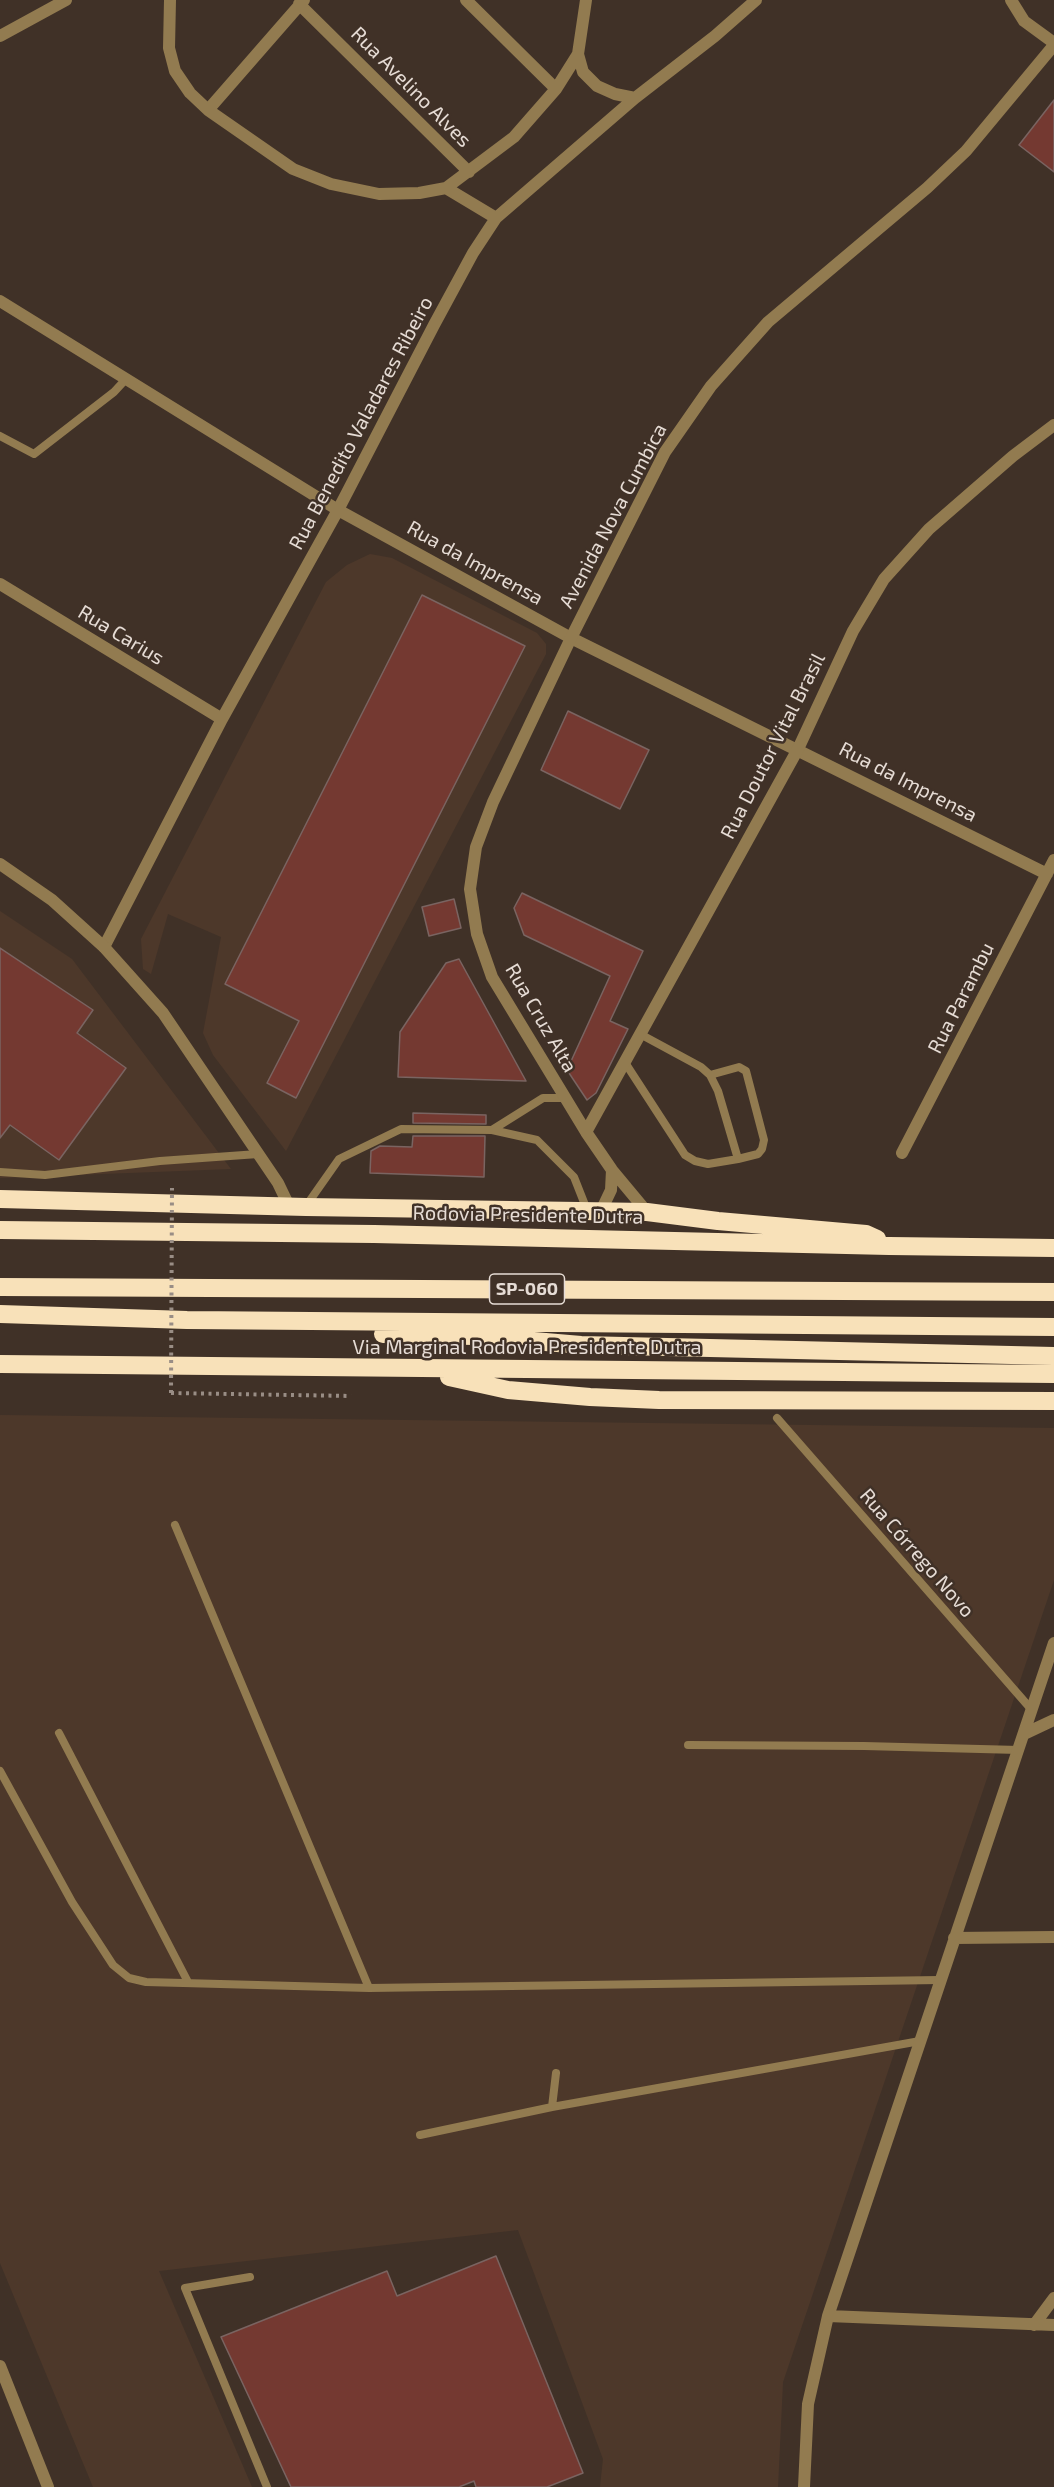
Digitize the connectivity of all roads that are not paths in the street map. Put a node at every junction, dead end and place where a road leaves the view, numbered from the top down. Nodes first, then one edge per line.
1 (66, 0) edge
2 (170, 0) edge
3 (466, 0) edge
4 (586, 0) edge
5 (756, 0) edge
6 (1011, 0) edge
7 (302, 2) edge
8 (1, 35) edge
9 (1054, 44) edge
10 (578, 54) junction
11 (556, 89) junction
12 (635, 98) junction
13 (208, 110) junction
14 (469, 172) junction
15 (446, 188) junction
16 (496, 218) junction
17 (0, 301) edge
18 (126, 379) junction
19 (1054, 425) edge
20 (0, 436) edge
21 (338, 510) junction
22 (0, 584) edge
23 (571, 638) junction
24 (222, 719) junction
25 (798, 749) junction
26 (476, 847) joint
27 (1054, 860) edge
28 (0, 864) edge
29 (1047, 874) junction
30 (104, 947) junction
31 (640, 1034) junction
32 (624, 1061) junction
33 (710, 1075) junction
34 (565, 1098) junction
35 (492, 1130) junction
36 (586, 1132) junction
37 (902, 1153) dead end
38 (258, 1154) junction
39 (738, 1159) junction
40 (612, 1170) junction
41 (0, 1172) edge
42 (0, 1199) edge
43 (298, 1207) junction
44 (594, 1211) junction
45 (647, 1212) junction
46 (0, 1230) edge
47 (889, 1246) junction
48 (1054, 1248) edge
49 (0, 1287) edge
50 (1054, 1292) edge
51 (0, 1314) edge
52 (187, 1320) junction
53 (1054, 1327) edge
54 (1054, 1356) edge
55 (0, 1364) edge
56 (412, 1369) junction
57 (1054, 1374) edge
58 (1054, 1401) edge
59 (777, 1418) dead end
60 (175, 1525) dead end
61 (1054, 1643) edge
62 (1031, 1709) junction
63 (1054, 1720) edge
64 (58, 1733) dead end
65 (1024, 1734) junction
66 (688, 1745) dead end
67 (1019, 1750) junction
68 (0, 1771) edge
69 (1054, 1937) edge
70 (954, 1938) junction
71 (940, 1980) junction
72 (188, 1982) junction
73 (369, 1988) junction
74 (920, 2041) junction
75 (556, 2073) dead end
76 (552, 2107) junction
77 (420, 2135) dead end
78 (250, 2277) dead end
79 (1054, 2298) edge
80 (828, 2316) junction
81 (1034, 2325) junction
82 (1054, 2325) edge
83 (0, 2366) edge
84 (48, 2487) edge
85 (267, 2487) edge
86 (804, 2487) edge

1 - 8 street
2 - 13 street
3 - 11 street
4 - 10 street
5 - 12 street, Rua Benedito Valadares Ribeiro
6 - 9 street
7 - 13 street
7 - 14 street, Rua Avelino Alves
9 - 23 street, Avenida Nova Cumbica
10 - 11 street
10 - 12 street
11 - 14 street
12 - 16 street, Rua Benedito Valadares Ribeiro
13 - 15 street
14 - 15 street
15 - 16 street
16 - 21 street, Rua Benedito Valadares Ribeiro
17 - 18 street, Rua da Imprensa
18 - 20 lane
18 - 21 street, Rua da Imprensa
19 - 25 street, Rua Doutor Vital Brasil
21 - 23 street, Rua da Imprensa
21 - 24 street, Rua Benedito Valadares Ribeiro
22 - 24 street, Rua Carius
23 - 25 street, Rua da Imprensa
23 - 26 street, Avenida Nova Cumbica
24 - 30 street, Rua Benedito Valadares Ribeiro
25 - 29 street, Rua da Imprensa
25 - 31 street, Rua Doutor Vital Brasil
26 - 34 street, Rua Cruz Alta
27 - 29 street, Rua Parambu
28 - 30 street
29 - 37 street, Rua Parambu
30 - 38 street
31 - 32 street, Rua Doutor Vital Brasil
31 - 33 lane
32 - 36 street, Rua Doutor Vital Brasil
32 - 39 lane
33 - 39 lane
33 - 39 lane
34 - 35 lane
34 - 36 street, Rua Cruz Alta
35 - 43 lane
35 - 44 lane
36 - 40 street
38 - 41 lane
38 - 43 street
40 - 44 street
40 - 45 street
42 - 43 highway
43 - 44 highway
44 - 45 highway
45 - 47 highway
46 - 47 highway, Rodovia Presidente Dutra
47 - 48 highway, Rodovia Presidente Dutra
49 - 50 highway, SP-060
51 - 52 highway, SP-060
52 - 53 highway, SP-060
52 - 54 highway
55 - 56 highway, Via Marginal Rodovia Presidente Dutra
56 - 57 highway, Via Marginal Rodovia Presidente Dutra
56 - 58 highway
59 - 62 lane, Rua Córrego Novo
60 - 73 lane
61 - 62 street
62 - 65 street
63 - 65 street
64 - 72 lane
65 - 67 street
66 - 67 lane
67 - 70 street
68 - 72 lane
69 - 70 street
70 - 71 street
71 - 73 lane
71 - 74 street
72 - 73 lane
74 - 76 lane
74 - 80 street
75 - 76 lane
76 - 77 lane
78 - 85 lane
79 - 81 street
80 - 81 street
80 - 86 street
81 - 82 street
83 - 84 street

